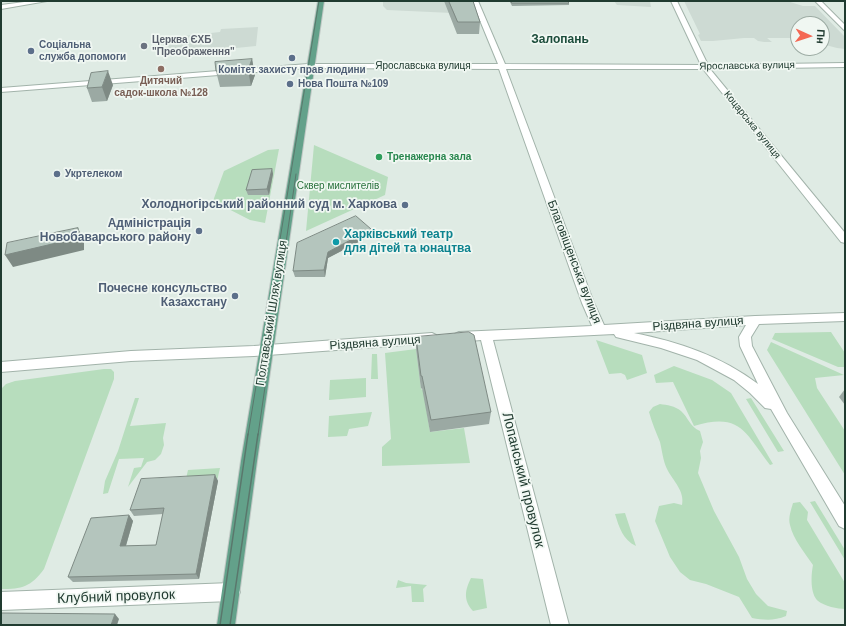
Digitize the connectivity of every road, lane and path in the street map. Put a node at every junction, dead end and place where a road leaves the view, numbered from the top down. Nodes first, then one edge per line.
1 (44, 1) edge
2 (321, 1) edge
3 (475, 1) edge
4 (674, 1) edge
5 (818, 1) edge
6 (823, 6) junction
7 (1, 7) edge
8 (840, 14) dead end
9 (845, 28) edge
10 (845, 65) edge
11 (310, 66) junction
12 (502, 67) junction
13 (705, 67) junction
14 (1, 90) edge
15 (845, 240) edge
16 (845, 317) edge
17 (755, 320) junction
18 (600, 330) junction
19 (486, 335) junction
20 (267, 351) junction
21 (1, 367) edge
22 (782, 417) junction
23 (845, 521) edge
24 (230, 592) junction
25 (1, 601) edge
26 (226, 625) edge
27 (560, 625) edge

1 - 7 street
2 - 11 main road, Полтавський Шлях вулиця
3 - 12 street, Благовіщенська вулиця
4 - 13 street, Коцарська вулиця
5 - 6 street
6 - 8 street
6 - 9 street
10 - 13 street, Ярославська вулиця
11 - 12 street, Ярославська вулиця
11 - 14 street, Ярославська вулиця
11 - 20 main road, Полтавський Шлях вулиця
12 - 13 street, Ярославська вулиця
12 - 18 street, Благовіщенська вулиця
13 - 15 street, Коцарська вулиця
16 - 17 street, Різдвяна вулиця
17 - 18 street, Різдвяна вулиця
17 - 22 street
18 - 19 street, Різдвяна вулиця
18 - 22 street, Благовіщенська вулиця
19 - 20 street, Різдвяна вулиця
19 - 27 street, Лопанський провулок
20 - 21 street, Різдвяна вулиця
20 - 24 main road, Полтавський Шлях вулиця
22 - 23 street
24 - 25 street, Клубний провулок
24 - 26 main road, Полтавський Шлях вулиця

